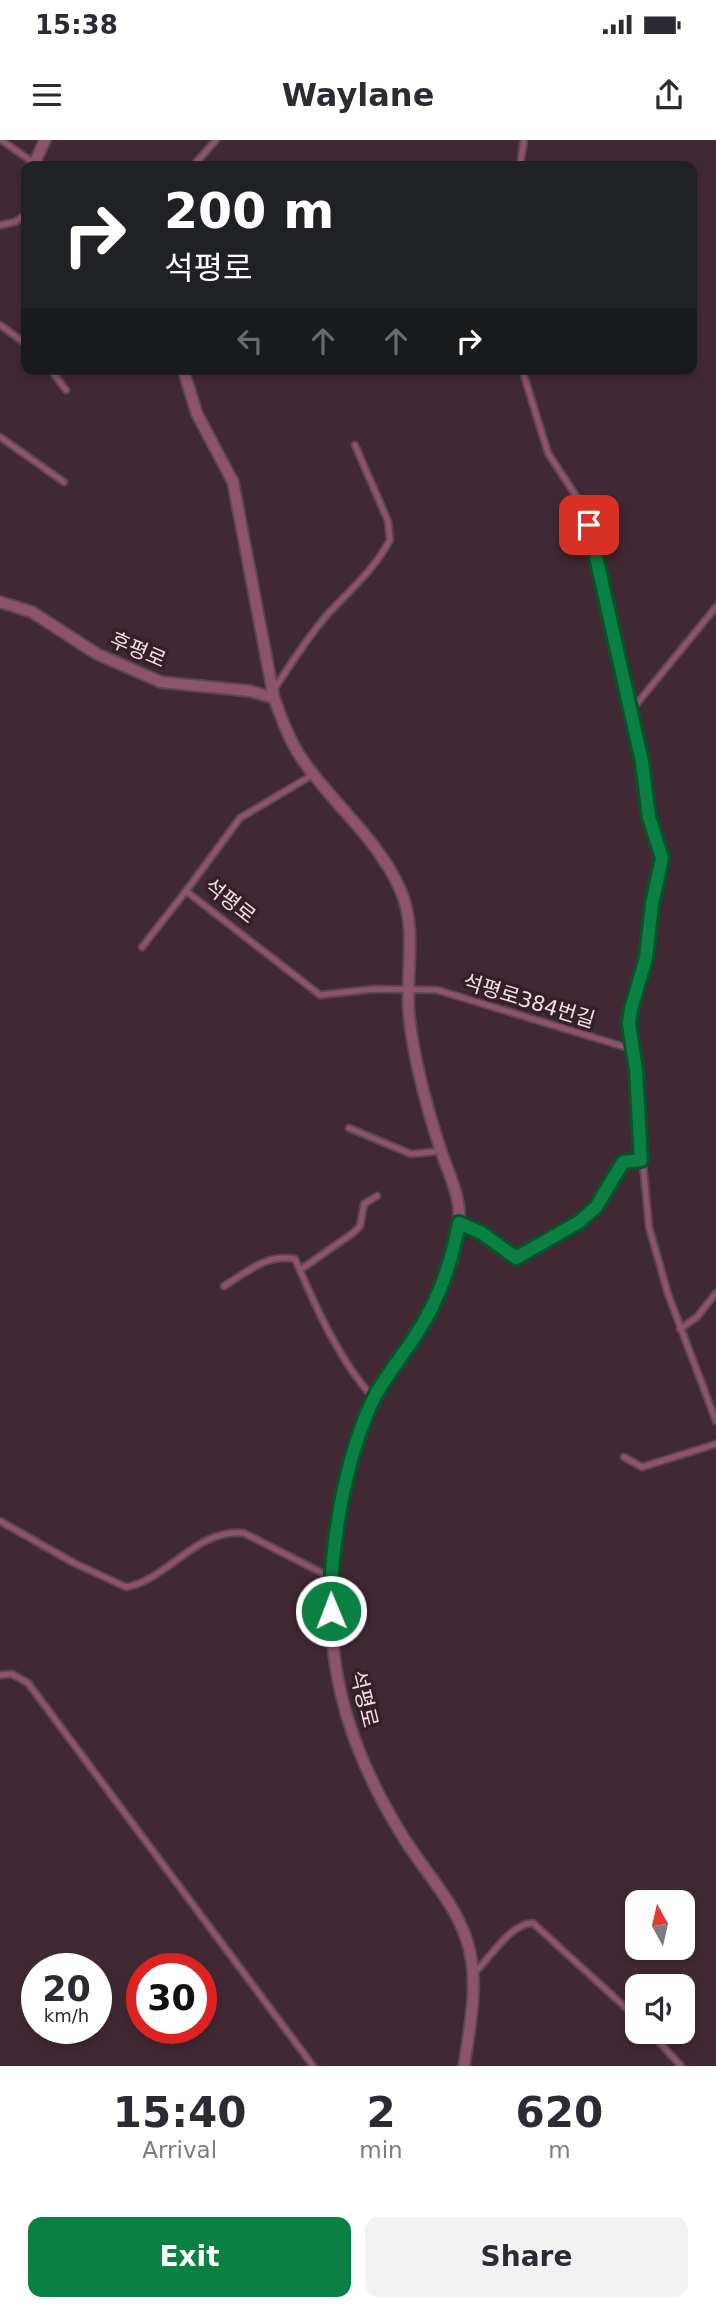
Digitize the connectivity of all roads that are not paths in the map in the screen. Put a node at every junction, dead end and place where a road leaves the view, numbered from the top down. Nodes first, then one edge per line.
1 (1, 140) edge
2 (45, 140) edge
3 (216, 140) edge
4 (524, 140) edge
5 (30, 161) edge
6 (35, 161) edge
7 (197, 161) edge
8 (521, 161) edge
9 (21, 218) edge
10 (0, 225) edge
11 (0, 325) edge
12 (21, 340) edge
13 (55, 375) edge
14 (185, 375) edge
15 (524, 375) edge
16 (66, 390) dead end
17 (0, 437) edge
18 (355, 445) dead end
19 (64, 482) dead end
20 (0, 603) edge
21 (716, 607) edge
22 (274, 695) junction
23 (630, 712) junction
24 (314, 774) junction
25 (186, 891) junction
26 (142, 947) dead end
27 (409, 988) junction
28 (632, 1049) junction
29 (349, 1128) dead end
30 (441, 1151) junction
31 (641, 1160) junction
32 (377, 1196) dead end
33 (459, 1223) junction
34 (300, 1270) junction
35 (224, 1286) dead end
36 (716, 1293) edge
37 (680, 1329) junction
38 (374, 1399) junction
39 (716, 1422) edge
40 (716, 1444) edge
41 (624, 1457) dead end
42 (0, 1521) edge
43 (330, 1577) junction
44 (0, 1675) edge
45 (474, 1973) junction
46 (625, 2007) edge
47 (661, 2044) edge
48 (313, 2066) edge
49 (464, 2066) edge
50 (681, 2066) edge

1 - 5 lane
2 - 6 street
3 - 7 lane
4 - 8 lane
9 - 10 lane
11 - 12 lane
13 - 16 lane
14 - 22 street, 석평로
15 - 23 lane
17 - 19 lane
18 - 22 lane
20 - 22 street, 후평로
21 - 23 lane
22 - 24 street, 석평로
23 - 28 lane
24 - 25 lane, 석평로
24 - 27 street, 석평로
25 - 26 lane
25 - 27 lane, 석평로
27 - 28 lane, 석평로384번길
27 - 30 street, 석평로
28 - 31 lane
29 - 30 lane
30 - 33 street, 석평로
31 - 33 lane
31 - 37 lane
32 - 34 lane
33 - 38 street, 석평로
34 - 35 lane
34 - 38 lane
36 - 37 lane
37 - 39 lane
38 - 43 street, 석평로
40 - 41 lane
42 - 43 lane
43 - 45 street, 석평로
44 - 48 lane
45 - 46 lane
45 - 49 street, 석평로
47 - 50 lane

